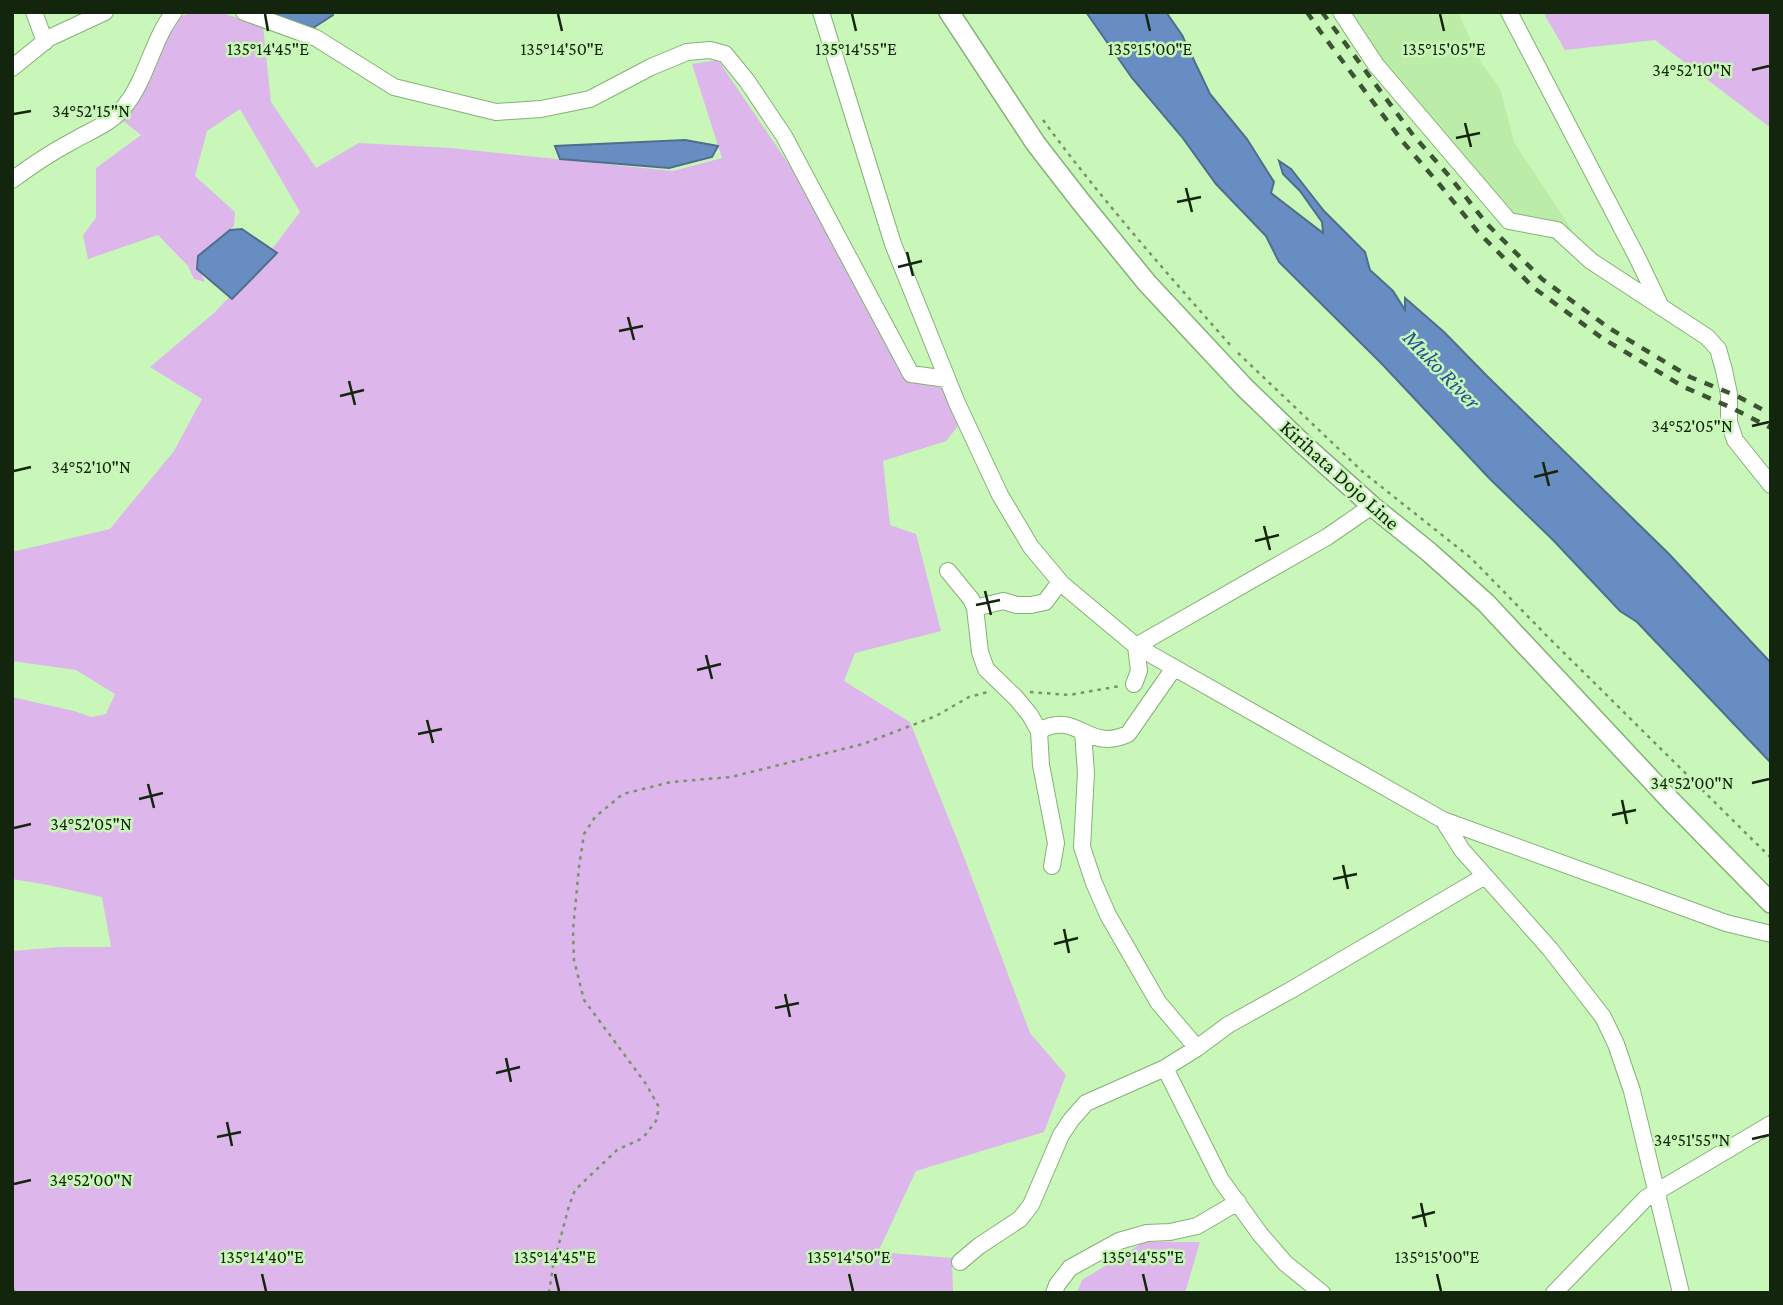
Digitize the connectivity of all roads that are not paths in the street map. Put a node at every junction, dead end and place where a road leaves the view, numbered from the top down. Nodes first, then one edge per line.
1 (34, 12) edge
2 (105, 12) edge
3 (173, 12) edge
4 (244, 12) edge
5 (821, 12) edge
6 (949, 12) edge
7 (1341, 12) edge
8 (1509, 12) edge
9 (44, 42) junction
10 (12, 68) edge
11 (12, 180) edge
12 (1660, 305) junction
13 (947, 379) junction
14 (1771, 485) edge
15 (1372, 506) junction
16 (948, 571) dead end
17 (1060, 582) junction
18 (975, 608) junction
19 (1136, 646) junction
20 (1174, 668) junction
21 (1134, 684) road end
22 (1039, 730) junction
23 (1083, 732) junction
24 (1443, 820) junction
25 (1052, 866) dead end
26 (1485, 876) junction
27 (1771, 903) edge
28 (1771, 934) edge
29 (1197, 1048) junction
30 (1165, 1068) junction
31 (1771, 1124) edge
32 (1657, 1190) junction
33 (1238, 1202) junction
34 (960, 1262) dead end
35 (1054, 1293) edge
36 (1322, 1293) edge
37 (1554, 1293) edge
38 (1681, 1293) edge

1 - 9 street
2 - 9 street
3 - 11 street
4 - 13 street
5 - 13 street
6 - 15 main road, Kirihata Dojo Line
7 - 12 street
8 - 12 street
9 - 10 street
12 - 14 street
13 - 17 street
15 - 19 street
15 - 27 main road, Kirihata Dojo Line
16 - 18 street
17 - 18 street
17 - 19 street
18 - 22 street
19 - 20 street
19 - 21 street
20 - 23 street
20 - 24 street
22 - 23 street
22 - 25 street
23 - 29 street
24 - 26 street
24 - 28 street
26 - 29 street
26 - 32 street
29 - 30 street
30 - 33 street
30 - 34 street
31 - 32 street
32 - 37 street
32 - 38 street
33 - 35 street
33 - 36 street

